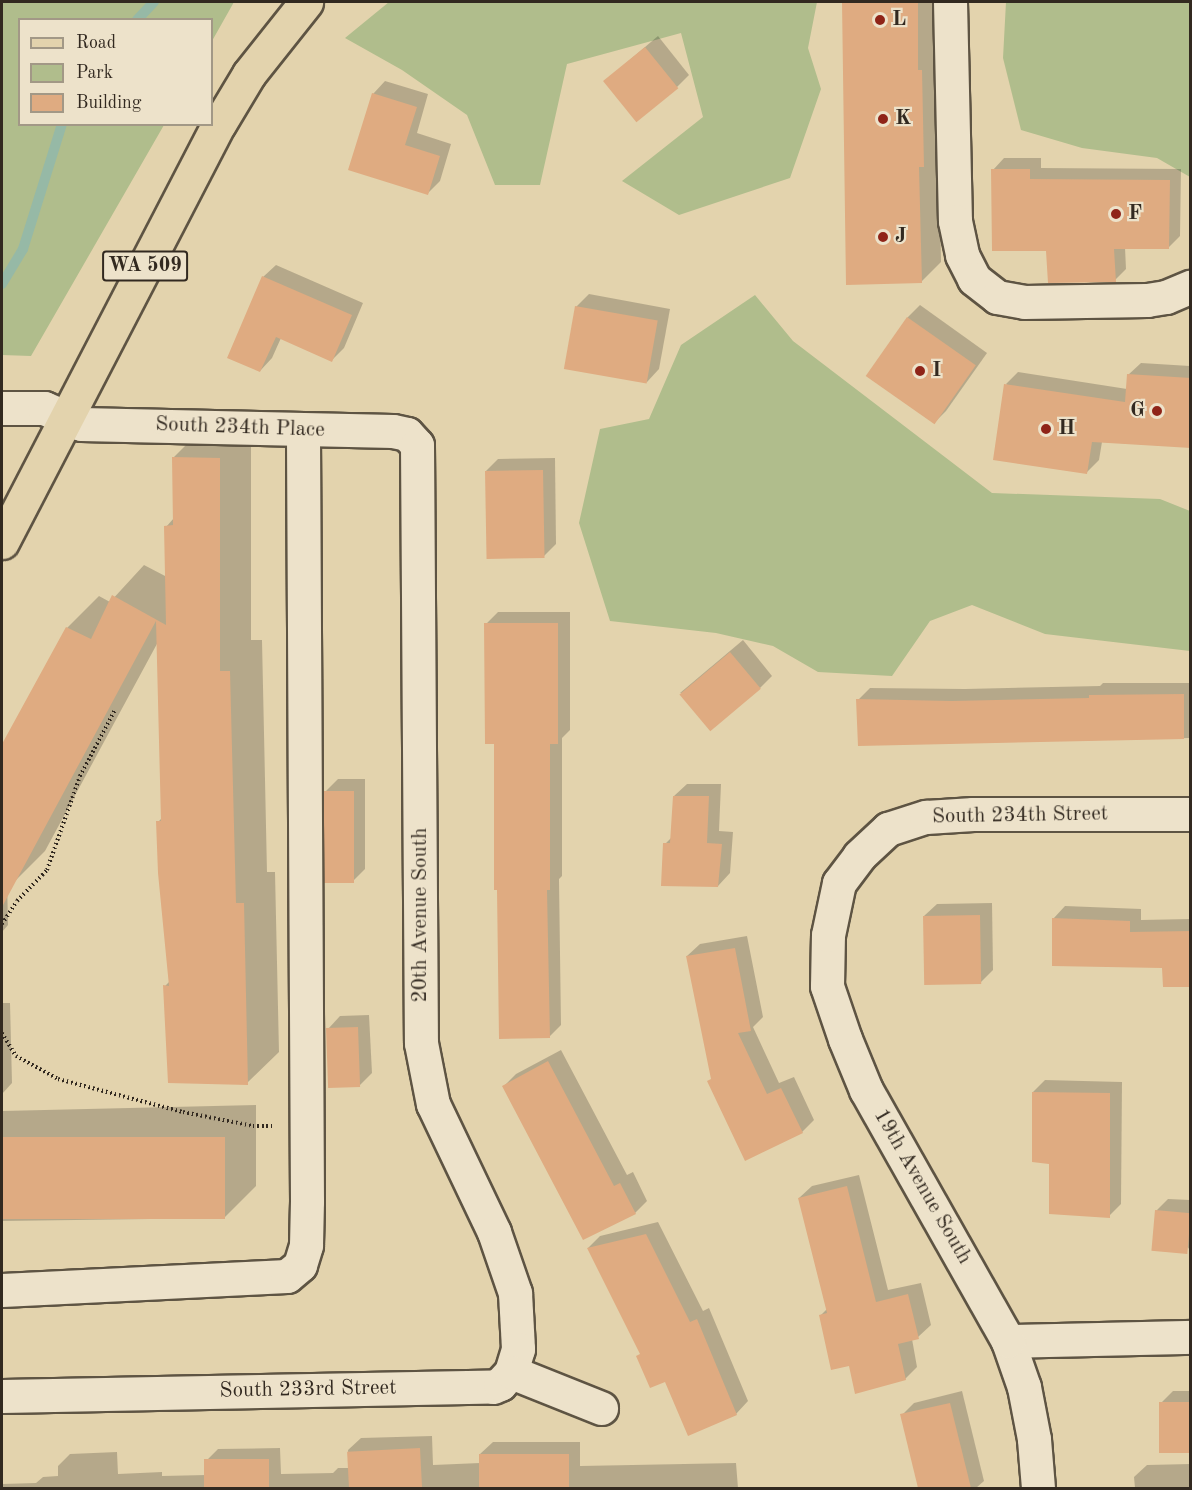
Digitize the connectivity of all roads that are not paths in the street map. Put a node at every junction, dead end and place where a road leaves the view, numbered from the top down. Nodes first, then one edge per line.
1 (306, 2) edge
2 (950, 2) edge
3 (1191, 287) edge
4 (2, 408) edge
5 (66, 417) junction
6 (303, 431) junction
7 (414, 439) joint
8 (2, 542) edge
9 (1191, 814) edge
10 (839, 883) joint
11 (2, 1290) edge
12 (1191, 1337) edge
13 (1008, 1341) junction
14 (511, 1372) junction
15 (2, 1396) edge
16 (601, 1408) dead end
17 (1038, 1488) edge

1 - 5 main road, WA 509
2 - 3 street
4 - 5 street
5 - 6 street, South 234th Place
5 - 8 main road, WA 509
6 - 7 street, South 234th Place
6 - 11 street
7 - 14 street, 20th Avenue South
9 - 10 street, South 234th Street
10 - 13 street, 19th Avenue South
12 - 13 street
13 - 17 street, 19th Avenue South
14 - 15 street, South 233rd Street
14 - 16 street

